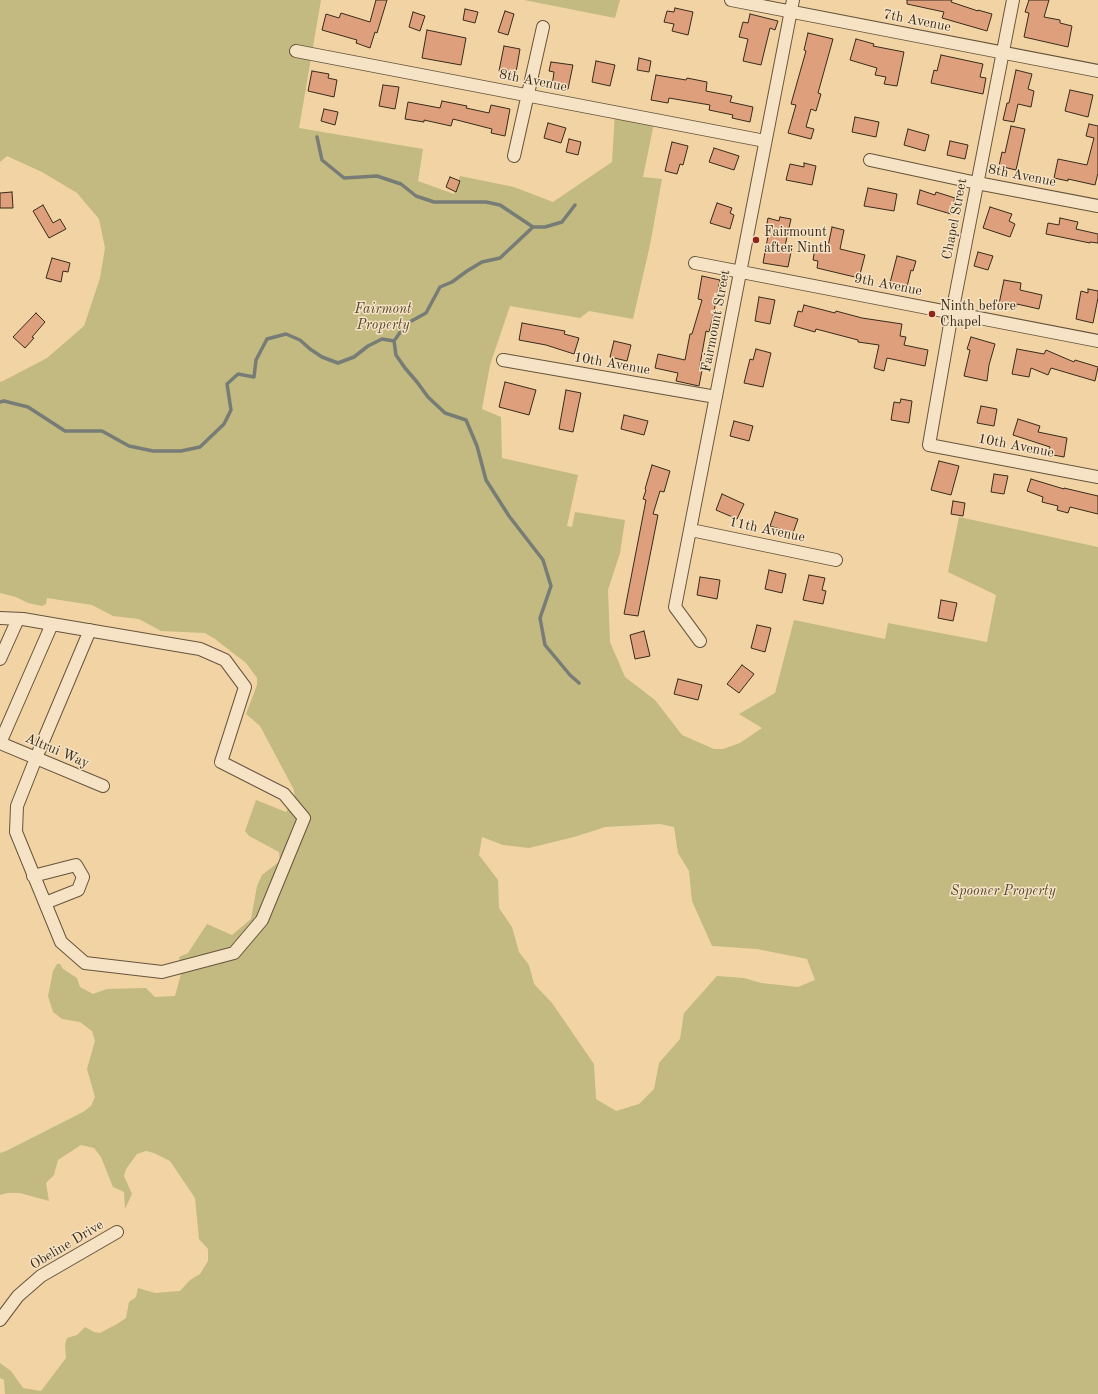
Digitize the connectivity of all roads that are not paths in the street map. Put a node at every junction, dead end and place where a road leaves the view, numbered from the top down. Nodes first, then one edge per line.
1 (731, 0) edge
2 (793, 0) edge
3 (1013, 0) edge
4 (790, 12) junction
5 (543, 27) dead end
6 (296, 51) dead end
7 (1002, 53) junction
8 (1098, 71) edge
9 (528, 96) junction
10 (765, 141) junction
11 (514, 156) dead end
12 (870, 160) dead end
13 (977, 183) junction
14 (1098, 206) edge
15 (695, 263) dead end
16 (741, 271) junction
17 (952, 313) junction
18 (1098, 341) edge
19 (503, 360) dead end
20 (716, 397) junction
21 (929, 445) joint
22 (1098, 477) edge
23 (691, 530) junction
24 (836, 560) dead end
25 (0, 618) edge
26 (18, 619) junction
27 (52, 624) junction
28 (90, 630) junction
29 (700, 641) dead end
30 (0, 659) edge
31 (0, 743) edge
32 (36, 758) junction
33 (103, 786) dead end
34 (34, 876) junction
35 (45, 903) junction
36 (117, 1232) dead end
37 (0, 1320) edge

1 - 4 street, 7th Avenue
2 - 4 street, Fairmount Street
3 - 7 street, Chapel Street
4 - 7 street, 7th Avenue
4 - 10 street, Fairmount Street
5 - 9 street
6 - 9 street, 8th Avenue
7 - 8 street, 7th Avenue
7 - 13 street, Chapel Street
9 - 10 street, 8th Avenue
9 - 11 street
10 - 16 street, Fairmount Street
12 - 13 street, 8th Avenue
13 - 14 street, 8th Avenue
13 - 17 street, Chapel Street
15 - 16 street, 9th Avenue
16 - 17 street, 9th Avenue
16 - 20 street, Fairmount Street
17 - 18 street, 9th Avenue
17 - 21 street, Chapel Street
19 - 20 street, 10th Avenue
20 - 23 street, Fairmount Street
21 - 22 street, 10th Avenue
23 - 24 street, 11th Avenue
23 - 29 street, Fairmount Street
25 - 26 street
26 - 27 street
26 - 30 street
27 - 28 street
27 - 31 street
28 - 32 street
28 - 35 street
31 - 32 street, Altrui Way
32 - 33 street, Altrui Way
32 - 34 street
34 - 35 street
34 - 35 street
36 - 37 street, Obeline Drive

